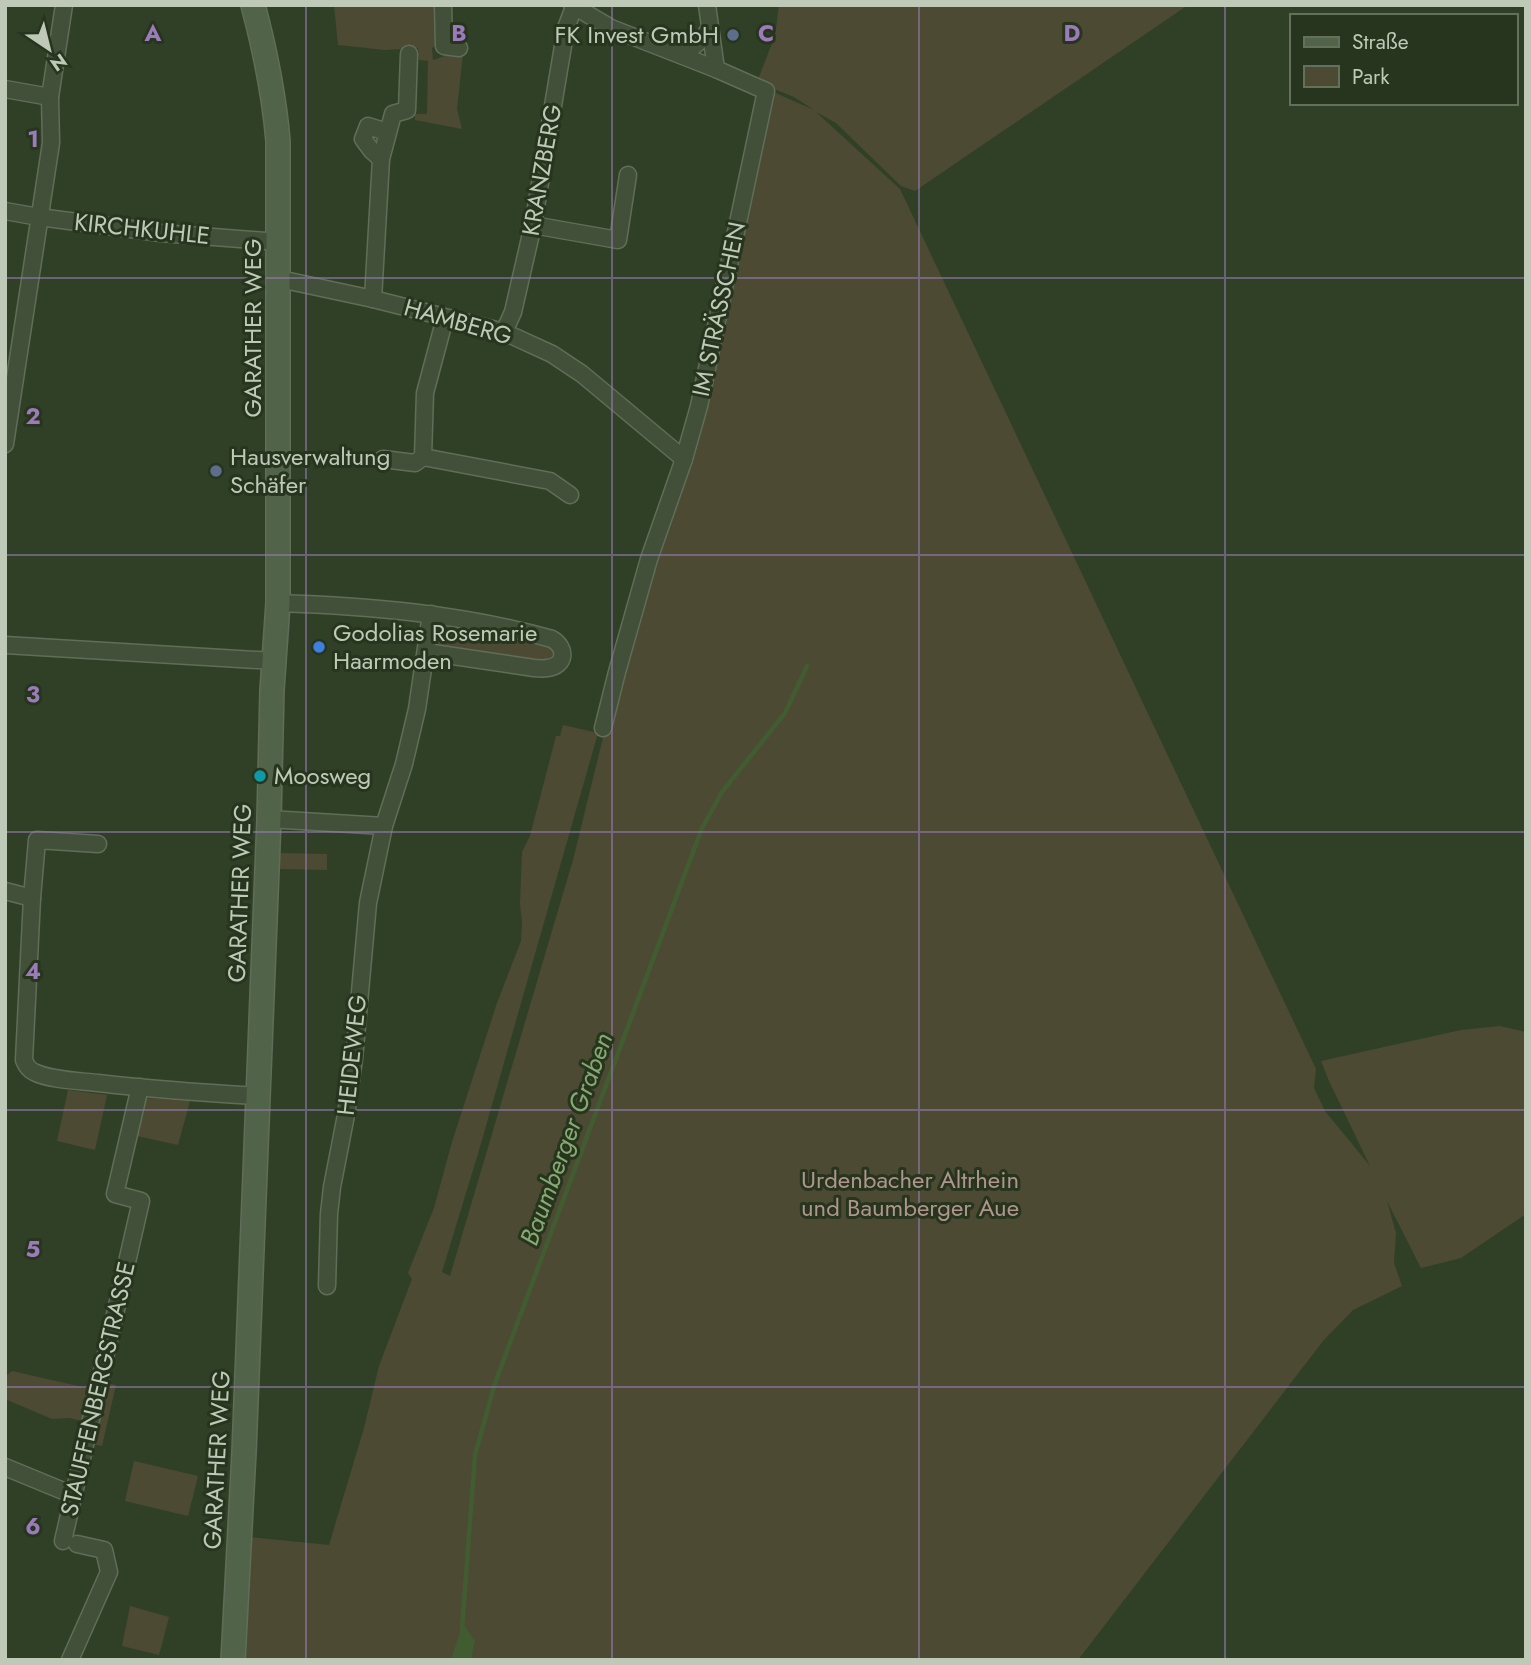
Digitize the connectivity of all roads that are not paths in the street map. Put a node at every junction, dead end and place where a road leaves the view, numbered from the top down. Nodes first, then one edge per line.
1 (64, 5) edge
2 (253, 5) edge
3 (443, 5) edge
4 (707, 5) edge
5 (573, 6) edge
6 (710, 28) junction
7 (460, 48) dead end
8 (409, 54) dead end
9 (679, 54) junction
10 (716, 69) junction
11 (5, 89) edge
12 (50, 97) junction
13 (628, 175) dead end
14 (5, 211) edge
15 (39, 217) junction
16 (533, 225) junction
17 (279, 242) junction
18 (279, 281) junction
19 (373, 299) junction
20 (445, 318) junction
21 (504, 332) junction
22 (5, 444) edge
23 (423, 457) junction
24 (383, 459) dead end
25 (684, 459) junction
26 (570, 495) dead end
27 (278, 603) junction
28 (431, 614) junction
29 (5, 645) edge
30 (426, 652) junction
31 (274, 661) junction
32 (603, 729) dead end
33 (269, 819) junction
34 (384, 826) junction
35 (99, 845) dead end
36 (5, 891) edge
37 (32, 898) junction
38 (140, 1087) junction
39 (258, 1096) junction
40 (327, 1286) dead end
41 (5, 1467) edge
42 (73, 1495) junction
43 (70, 1660) edge
44 (233, 1660) edge

1 - 12 street
2 - 17 street, GARATHER WEG
3 - 7 street
4 - 6 street
5 - 9 street, IM STRÄSSCHEN
5 - 16 street, KRANZBERG
6 - 9 street
6 - 10 street
8 - 19 street
9 - 10 street, IM STRÄSSCHEN
10 - 25 street, IM STRÄSSCHEN
11 - 12 street
12 - 15 street
13 - 16 street
14 - 15 street, KIRCHKUHLE
15 - 17 street, KIRCHKUHLE
15 - 22 street
16 - 21 street, KRANZBERG
17 - 18 street, GARATHER WEG
18 - 19 street, HAMBERG
18 - 27 street, GARATHER WEG
19 - 20 street, HAMBERG
20 - 21 street, HAMBERG
20 - 23 street
21 - 25 street, HAMBERG
23 - 24 street
23 - 26 street
25 - 32 street, IM STRÄSSCHEN
27 - 28 street
27 - 31 street, GARATHER WEG
28 - 30 street, HEIDEWEG
28 - 30 street
29 - 31 street
30 - 34 street, HEIDEWEG
31 - 33 street, GARATHER WEG
33 - 34 street
33 - 39 street, GARATHER WEG
34 - 40 street, HEIDEWEG
35 - 37 street
36 - 37 street
37 - 38 street
38 - 39 street
38 - 42 street, STAUFFENBERGSTRASSE
39 - 44 street, GARATHER WEG
41 - 42 street
42 - 43 street, STAUFFENBERGSTRASSE

